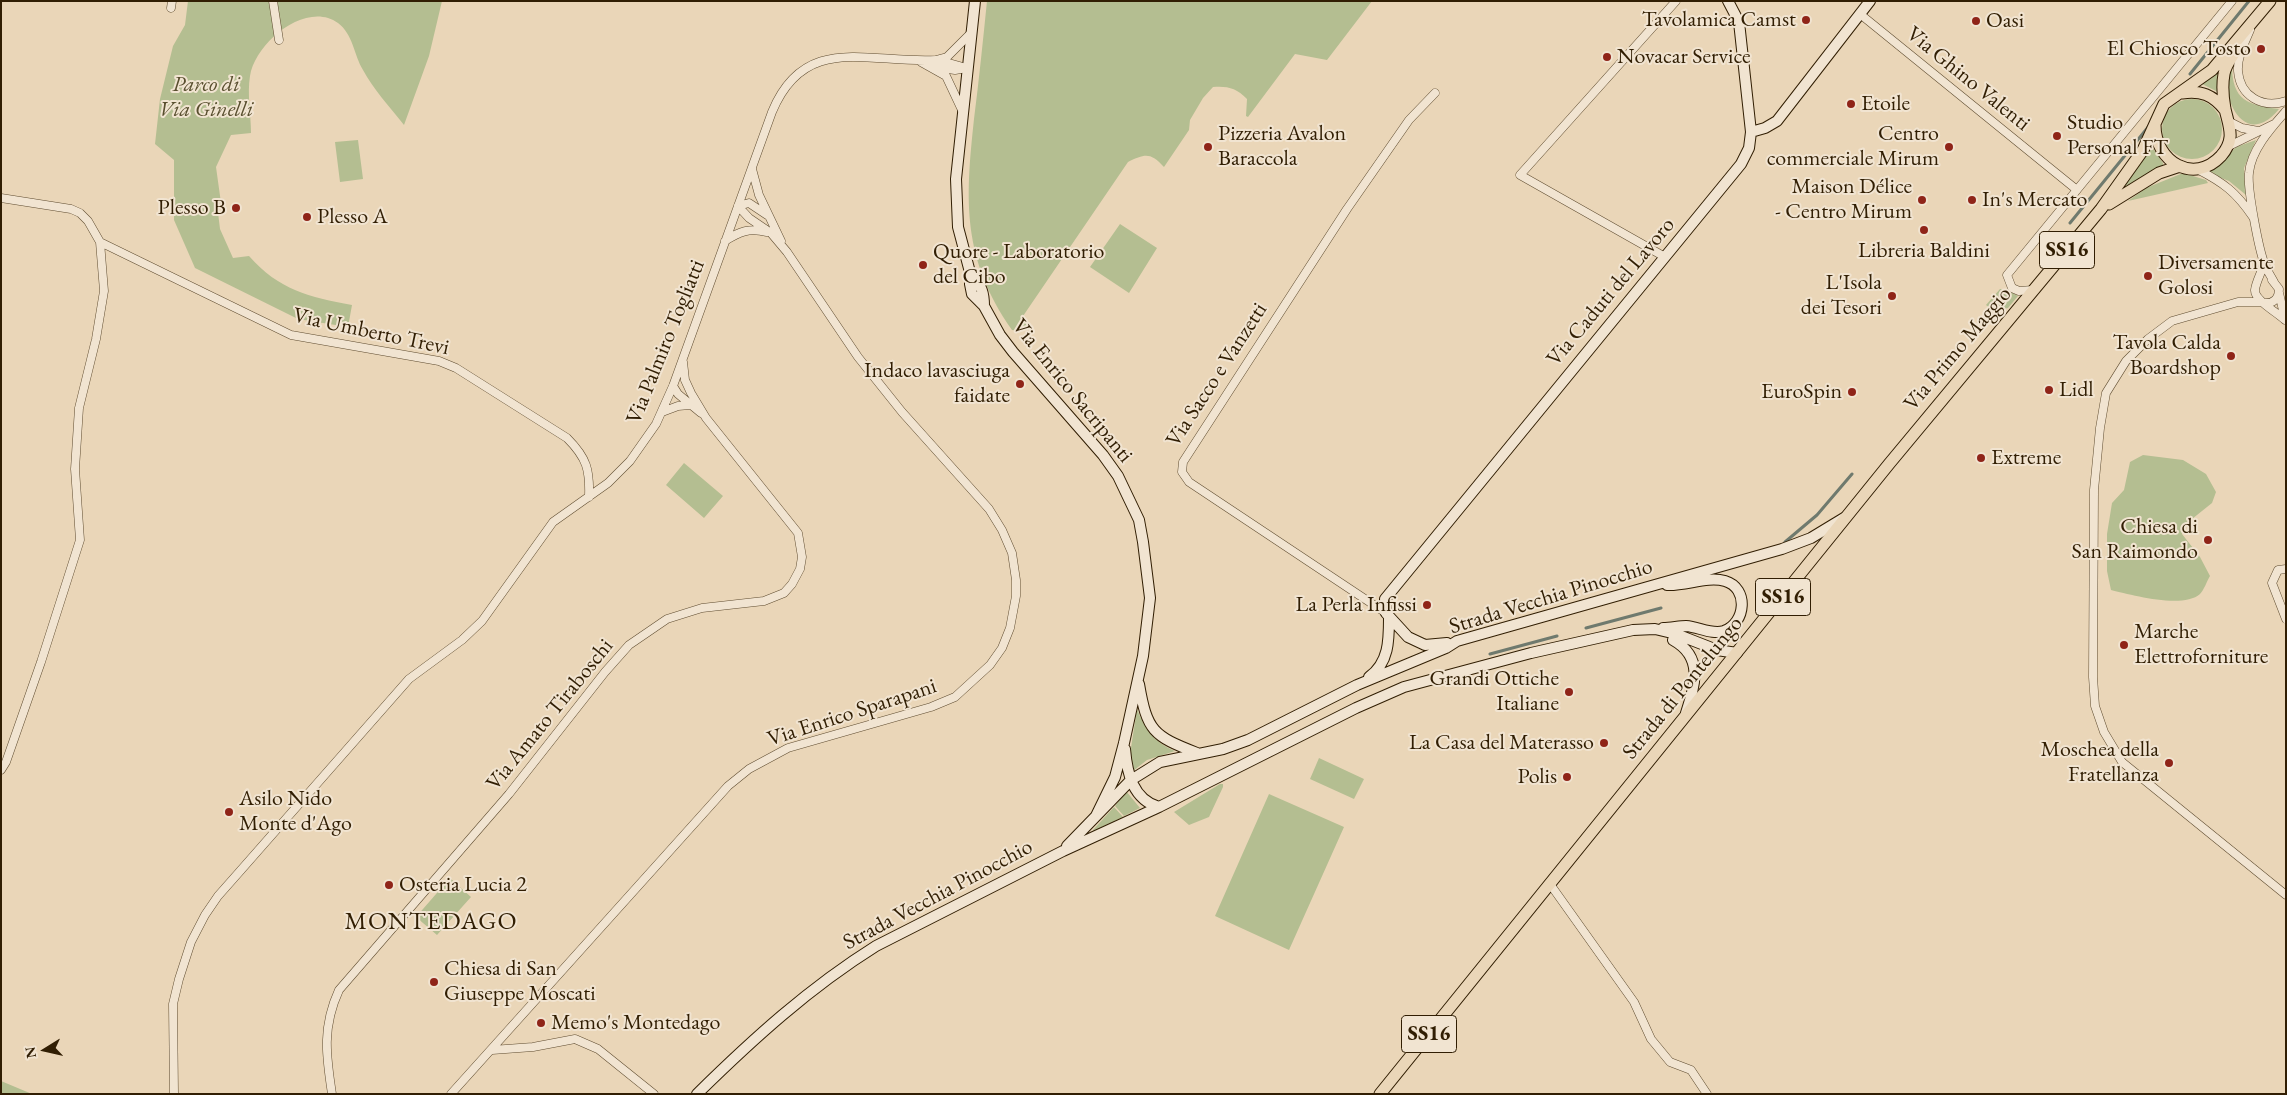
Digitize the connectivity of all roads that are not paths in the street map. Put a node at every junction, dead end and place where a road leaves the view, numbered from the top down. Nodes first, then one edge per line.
1 (273, 1) edge
2 (975, 1) edge
3 (1676, 1) edge
4 (1728, 1) edge
5 (1870, 1) edge
6 (2232, 1) edge
7 (2270, 1) edge
8 (1860, 14) junction
9 (2253, 22) junction
10 (2244, 32) junction
11 (972, 33) junction
12 (279, 40) dead end
13 (934, 63) junction
14 (967, 68) junction
15 (2182, 93) junction
16 (1435, 94) dead end
17 (2286, 101) edge
18 (962, 110) junction
19 (2225, 110) junction
20 (2286, 111) edge
21 (2230, 122) junction
22 (2155, 124) junction
23 (2274, 124) junction
24 (2258, 131) junction
25 (1751, 132) junction
26 (2227, 147) junction
27 (2180, 166) junction
28 (752, 168) junction
29 (2195, 168) junction
30 (2077, 190) junction
31 (1, 198) edge
32 (738, 206) junction
33 (2101, 209) junction
34 (770, 218) junction
35 (2255, 220) junction
36 (771, 233) junction
37 (725, 241) junction
38 (100, 242) junction
39 (786, 252) junction
40 (1665, 257) junction
41 (2264, 263) junction
42 (2274, 282) junction
43 (2257, 285) junction
44 (2033, 290) junction
45 (2279, 293) junction
46 (2238, 302) junction
47 (2262, 302) junction
48 (2286, 321) edge
49 (682, 361) junction
50 (673, 386) junction
51 (691, 393) junction
52 (690, 405) junction
53 (662, 412) junction
54 (706, 418) junction
55 (589, 497) junction
56 (1847, 517) junction
57 (2286, 569) edge
58 (1661, 584) junction
59 (1388, 615) junction
60 (2286, 620) edge
61 (1655, 629) junction
62 (1457, 641) junction
63 (1737, 652) junction
64 (1138, 677) junction
65 (1357, 685) junction
66 (1686, 715) junction
67 (1124, 744) junction
68 (1197, 754) junction
69 (1, 770) edge
70 (1131, 780) junction
71 (1159, 807) junction
72 (1096, 816) junction
73 (1063, 851) junction
74 (1550, 884) junction
75 (2286, 895) edge
76 (492, 1050) junction
77 (174, 1094) edge
78 (332, 1094) edge
79 (451, 1094) edge
80 (654, 1094) edge
81 (697, 1094) edge
82 (1380, 1094) edge
83 (1707, 1094) edge

1 - 12 street
2 - 11 street, Via Enrico Sacripanti
3 - 40 street
4 - 25 street, Via Caduti del Lavoro
5 - 8 street
6 - 30 street
7 - 9 main road, Via Primo Maggio / SS16
8 - 25 street
8 - 30 street, Via Ghino Valenti
9 - 10 main road, Via Primo Maggio / SS16
9 - 17 street, Via Primo Maggio
10 - 15 main road, Via Primo Maggio / SS16
10 - 19 main road, Via Primo Maggio / SS16
11 - 13 street, Via Palmiro Togliatti
11 - 14 street, Via Enrico Sacripanti
13 - 14 street, Via Palmiro Togliatti
13 - 18 street
13 - 28 street, Via Palmiro Togliatti
14 - 18 street, Via Enrico Sacripanti
15 - 19 main road, Via Primo Maggio / SS16
15 - 22 main road, Via Primo Maggio / SS16
16 - 59 street, Via Sacco e Vanzetti
18 - 64 street, Via Enrico Sacripanti
19 - 21 main road, Via Primo Maggio / SS16
20 - 23 street
21 - 24 street
21 - 26 main road, Via Primo Maggio / SS16
22 - 27 main road
22 - 33 main road, Via Primo Maggio / SS16
23 - 24 street
23 - 35 street
24 - 26 street
25 - 40 street, Via Caduti del Lavoro
26 - 29 main road
27 - 29 main road, Via Primo Maggio / SS16
27 - 33 main road, Via Primo Maggio / SS16
28 - 32 street, Via Palmiro Togliatti
28 - 34 street, Via Enrico Sparapani
29 - 35 street, Via Primo Maggio
30 - 44 street
31 - 38 street
32 - 34 street, Via Enrico Sparapani
32 - 36 street, Via Enrico Sparapani
32 - 37 street, Via Palmiro Togliatti
33 - 44 main road, Via Primo Maggio / SS16
34 - 39 street, Via Enrico Sparapani
35 - 41 street
36 - 37 street
36 - 39 street, Via Enrico Sparapani
37 - 49 street, Via Palmiro Togliatti
38 - 55 street, Via Umberto Trevi
38 - 69 street
39 - 76 street, Via Enrico Sparapani
40 - 59 street, Via Caduti del Lavoro
41 - 42 street
41 - 43 street
42 - 43 street
42 - 45 street
43 - 46 street
43 - 47 street
44 - 56 main road, Via Primo Maggio / SS16
45 - 47 street
45 - 48 street
46 - 47 street
46 - 75 street
47 - 48 street
49 - 50 street, Via Palmiro Togliatti
49 - 51 street, Via Amato Tiraboschi
50 - 51 street
50 - 52 street, Via Amato Tiraboschi
50 - 53 street, Via Palmiro Togliatti
51 - 54 street, Via Amato Tiraboschi
52 - 53 street
52 - 54 street, Via Amato Tiraboschi
53 - 55 street, Via Palmiro Togliatti
54 - 78 street, Via Amato Tiraboschi
55 - 77 street, Via Palmiro Togliatti
56 - 58 street, Strada Vecchia Pinocchio
56 - 63 main road, Strada di Pontelungo / SS16
57 - 60 street
58 - 61 street
58 - 62 street, Strada Vecchia Pinocchio
59 - 62 street, Via Sacco e Vanzetti
59 - 65 street
61 - 63 street, Strada Vecchia Pinocchio
61 - 66 street
61 - 71 street, Strada Vecchia Pinocchio
62 - 65 street, Strada Vecchia Pinocchio
63 - 66 main road, Strada di Pontelungo / SS16
64 - 67 street, Via Enrico Sacripanti
64 - 68 street, Via Enrico Sacripanti
65 - 68 street, Strada Vecchia Pinocchio
66 - 74 main road, Strada di Pontelungo / SS16
67 - 70 street, Via Enrico Sacripanti
67 - 72 street, Via Enrico Sacripanti
68 - 70 street, Strada Vecchia Pinocchio
70 - 71 street
70 - 72 street, Strada Vecchia Pinocchio
71 - 73 street, Strada Vecchia Pinocchio
72 - 73 street, Strada Vecchia Pinocchio
73 - 81 street, Strada Vecchia Pinocchio
74 - 82 main road, Strada di Pontelungo / SS16
74 - 83 street
76 - 79 street, Via Enrico Sparapani
76 - 80 street

